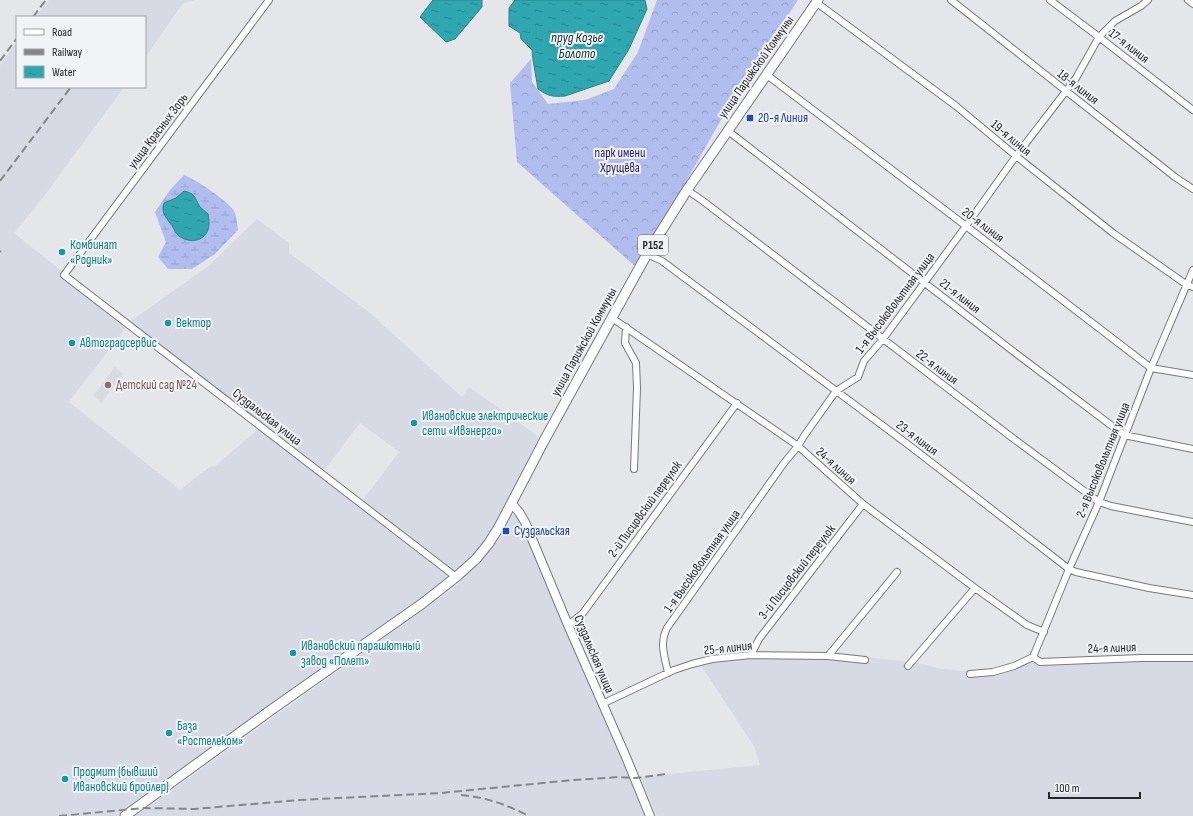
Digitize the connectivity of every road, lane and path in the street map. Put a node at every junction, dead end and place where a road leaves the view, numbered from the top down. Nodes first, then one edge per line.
1 (269, 0) edge
2 (951, 0) edge
3 (1050, 0) edge
4 (1148, 0) edge
5 (1188, 0) edge
6 (817, 1) edge
7 (1193, 4) edge
8 (1099, 37) junction
9 (767, 75) junction
10 (1066, 91) junction
11 (1193, 110) edge
12 (728, 131) junction
13 (1016, 156) junction
14 (1193, 189) edge
15 (686, 190) junction
16 (966, 226) junction
17 (648, 254) junction
18 (1193, 270) edge
19 (64, 275) joint
20 (924, 282) junction
21 (1190, 286) edge
22 (612, 318) junction
23 (626, 327) junction
24 (883, 339) junction
25 (1151, 368) junction
26 (1193, 375) edge
27 (836, 391) junction
28 (737, 403) junction
29 (1124, 435) junction
30 (798, 446) junction
31 (1193, 449) edge
32 (634, 469) dead end
33 (1099, 502) junction
34 (512, 504) junction
35 (863, 504) junction
36 (1193, 522) edge
37 (1069, 569) junction
38 (897, 572) dead end
39 (456, 578) junction
40 (975, 588) junction
41 (1193, 595) edge
42 (568, 625) junction
43 (1044, 632) junction
44 (750, 655) junction
45 (828, 656) junction
46 (1033, 657) junction
47 (1193, 658) edge
48 (865, 660) dead end
49 (908, 666) dead end
50 (668, 673) junction
51 (970, 674) dead end
52 (602, 704) junction
53 (125, 816) edge
54 (650, 816) edge

1 - 19 street, улица Красных Зорь
2 - 10 street, 18-я линия
3 - 8 street, 17-я линия
4 - 8 street, 1-я Высоковольтная улица
5 - 7 street
6 - 9 main road, улица Парижской Коммуны / Р152
6 - 13 street, 19-я линия
8 - 10 street, 1-я Высоковольтная улица
8 - 11 street, 17-я линия
9 - 12 main road, улица Парижской Коммуны / Р152
9 - 16 street, 20-я линия
10 - 13 street, 1-я Высоковольтная улица
10 - 14 street, 18-я линия
12 - 15 main road, улица Парижской Коммуны / Р152
12 - 20 street, 21-я линия
13 - 16 street, 1-я Высоковольтная улица
13 - 21 street, 19-я линия
15 - 17 main road, улица Парижской Коммуны / Р152
15 - 24 street, 22-я линия
16 - 20 street, 1-я Высоковольтная улица
16 - 25 street, 20-я линия
17 - 22 main road, улица Парижской Коммуны / Р152
17 - 27 street, 23-я линия
18 - 21 street, 2-я Высоковольтная улица
19 - 39 street, Суздальская улица
20 - 24 street, 1-я Высоковольтная улица
20 - 29 street, 21-я линия
21 - 25 street, 2-я Высоковольтная улица
22 - 23 street, 24-я линия
22 - 34 main road, улица Парижской Коммуны / Р152
23 - 28 street, 24-я линия
23 - 32 street
24 - 27 street, 1-я Высоковольтная улица
24 - 33 street, 22-я линия
25 - 26 street, 20-я линия
25 - 29 street, 2-я Высоковольтная улица
27 - 30 street, 1-я Высоковольтная улица
27 - 37 street, 23-я линия
28 - 30 street, 24-я линия
28 - 42 street, 2-й Писцовский переулок
29 - 31 street, 21-я линия
29 - 33 street, 2-я Высоковольтная улица
30 - 35 street, 24-я линия
30 - 50 street, 1-я Высоковольтная улица
33 - 36 street, 22-я линия
33 - 37 street, 2-я Высоковольтная улица
34 - 39 main road, улица Парижской Коммуны / Р152
34 - 42 main road, Суздальская улица
35 - 40 street, 24-я линия
35 - 44 street, 3-й Писцовский переулок
37 - 41 street, 23-я линия
37 - 43 street, 2-я Высоковольтная улица
38 - 45 street
39 - 53 main road, улица Парижской Коммуны / Р152
40 - 43 street, 24-я линия
40 - 49 street
42 - 52 main road, Суздальская улица
43 - 46 street, 2-я Высоковольтная улица
44 - 45 street, 25-я линия
44 - 50 street, 25-я линия
45 - 48 street, 25-я линия
46 - 47 street, 24-я линия
46 - 51 street
50 - 52 street, 25-я линия
52 - 54 main road, Суздальская улица

